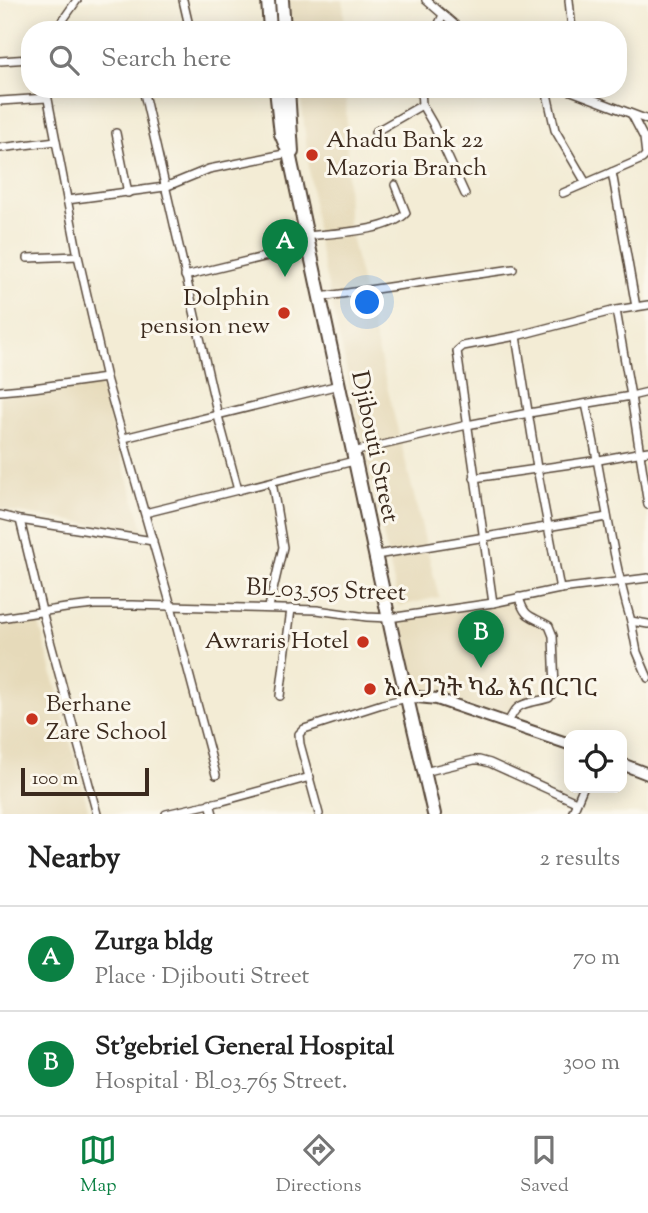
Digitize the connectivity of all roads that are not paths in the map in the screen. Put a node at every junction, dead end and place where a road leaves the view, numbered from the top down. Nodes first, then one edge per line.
1 (77, 0) edge
2 (183, 0) edge
3 (268, 0) edge
4 (282, 0) edge
5 (426, 0) edge
6 (569, 0) edge
7 (443, 15) junction
8 (62, 21) edge
9 (188, 21) edge
10 (269, 21) edge
11 (283, 21) edge
12 (440, 21) edge
13 (450, 21) edge
14 (571, 21) edge
15 (21, 60) edge
16 (0, 61) edge
17 (21, 97) edge
18 (48, 98) edge
19 (145, 98) edge
20 (277, 98) edge
21 (289, 98) edge
22 (422, 98) edge
23 (548, 98) edge
24 (594, 98) edge
25 (0, 101) edge
26 (422, 105) junction
27 (632, 115) junction
28 (648, 120) edge
29 (375, 132) dead end
30 (116, 133) dead end
31 (56, 141) junction
32 (0, 148) edge
33 (289, 153) junction
34 (612, 172) junction
35 (586, 183) junction
36 (395, 185) dead end
37 (165, 187) junction
38 (563, 192) dead end
39 (128, 193) junction
40 (465, 194) dead end
41 (67, 200) junction
42 (309, 239) junction
43 (78, 256) junction
44 (28, 258) dead end
45 (513, 269) dead end
46 (185, 276) junction
47 (322, 296) junction
48 (648, 305) edge
49 (636, 307) junction
50 (616, 310) junction
51 (516, 336) junction
52 (106, 378) junction
53 (339, 385) junction
54 (0, 391) edge
55 (648, 392) edge
56 (631, 396) junction
57 (586, 404) junction
58 (529, 413) junction
59 (218, 415) junction
60 (467, 425) junction
61 (124, 438) junction
62 (644, 452) edge
63 (355, 455) junction
64 (598, 460) junction
65 (537, 468) junction
66 (474, 478) junction
67 (272, 482) junction
68 (239, 490) junction
69 (648, 505) edge
70 (145, 513) junction
71 (0, 515) edge
72 (607, 517) junction
73 (20, 520) junction
74 (548, 527) junction
75 (482, 537) junction
76 (153, 541) junction
77 (378, 555) junction
78 (648, 578) edge
79 (619, 582) junction
80 (559, 589) junction
81 (519, 597) junction
82 (493, 603) junction
83 (171, 606) junction
84 (270, 607) junction
85 (291, 609) junction
86 (42, 611) junction
87 (392, 617) junction
88 (0, 618) edge
89 (631, 621) junction
90 (648, 624) edge
91 (648, 678) edge
92 (280, 696) dead end
93 (410, 698) junction
94 (508, 723) junction
95 (564, 742) edge
96 (627, 766) edge
97 (427, 772) junction
98 (648, 774) edge
99 (216, 775) dead end
100 (310, 776) junction
101 (581, 793) edge
102 (210, 803) junction
103 (576, 803) junction
104 (97, 814) edge
105 (166, 814) edge
106 (213, 814) edge
107 (319, 814) edge
108 (437, 814) edge
109 (572, 814) edge

1 - 8 street
2 - 9 street
3 - 10 main road
4 - 11 main road
5 - 7 street
6 - 14 street
7 - 12 street
7 - 13 street
15 - 16 street
17 - 25 street
18 - 31 street
19 - 37 street
20 - 33 main road, Djibouti Street
21 - 42 main road, Djibouti Street
22 - 26 street
23 - 35 street
24 - 27 street
26 - 29 street
26 - 40 street
27 - 28 street
27 - 34 street
30 - 39 street
31 - 32 street
31 - 41 street
33 - 37 street
33 - 42 main road, Djibouti Street
34 - 35 street
34 - 49 street
35 - 38 street
36 - 42 street
37 - 39 street
37 - 46 street
39 - 41 street
41 - 43 street
42 - 46 street
42 - 47 main road, Djibouti Street
43 - 44 street
43 - 52 street
45 - 47 street
46 - 59 street
47 - 53 main road, Djibouti Street
47 - 63 main road, Djibouti Street
48 - 49 street
49 - 50 street
50 - 51 street
50 - 56 street
51 - 58 street
51 - 60 street
52 - 54 street
52 - 61 street
53 - 59 street
53 - 63 main road, Djibouti Street
55 - 56 street
56 - 57 street
56 - 62 street
57 - 58 street
57 - 64 street
58 - 60 street
58 - 65 street
59 - 61 street
59 - 68 street
60 - 63 street
60 - 66 street
61 - 70 street
62 - 64 street
62 - 69 street
63 - 67 street
63 - 77 main road, Djibouti Street
64 - 65 street
64 - 72 street
65 - 66 street
65 - 74 street
66 - 75 street
67 - 68 street
67 - 84 street
68 - 70 street
70 - 76 street
71 - 73 street
72 - 74 street
72 - 79 street
73 - 76 street
73 - 86 street
74 - 75 street
74 - 80 street
75 - 77 street
75 - 82 street
76 - 83 street
77 - 87 main road, Djibouti Street
78 - 79 street, BL_03_505 Street
79 - 80 street, BL_03_505 Street
79 - 89 street
80 - 81 street, BL_03_505 Street
81 - 82 street, BL_03_505 Street
81 - 94 street
82 - 87 street, BL_03_505 Street
83 - 84 street, BL_03_505 Street
83 - 86 street, BL_03_505 Street
83 - 99 street
84 - 85 street, BL_03_505 Street
85 - 87 street, BL_03_505 Street
85 - 92 street
86 - 88 street, BL_03_505 Street
86 - 104 street
87 - 93 main road, Djibouti Street
89 - 90 street
89 - 91 street
93 - 94 street
93 - 97 main road, Djibouti Street
93 - 100 street
94 - 95 street
96 - 98 street
97 - 103 street
97 - 108 main road, Djibouti Street
100 - 102 street
100 - 107 street
101 - 103 street
102 - 105 street
102 - 106 street
103 - 109 street

